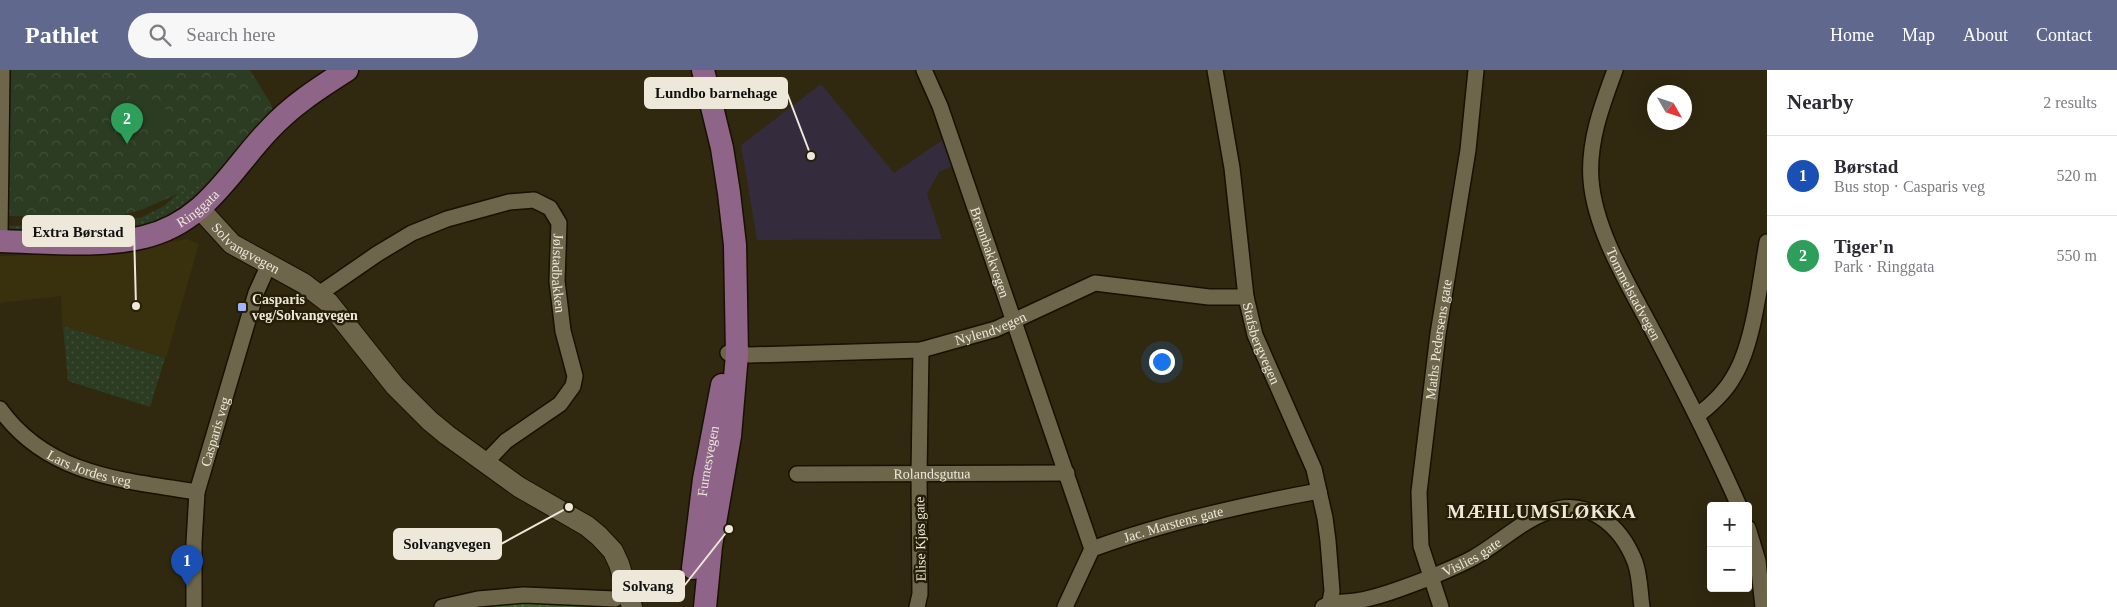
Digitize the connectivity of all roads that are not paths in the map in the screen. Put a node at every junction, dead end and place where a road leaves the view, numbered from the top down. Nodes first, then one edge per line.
1 (2, 70) edge
2 (347, 70) edge
3 (924, 70) edge
4 (1215, 70) edge
5 (1476, 70) edge
6 (1615, 70) edge
7 (702, 74) edge
8 (200, 209) junction
9 (0, 234) edge
10 (0, 241) edge
11 (1767, 242) edge
12 (269, 264) junction
13 (319, 294) junction
14 (1246, 297) junction
15 (1015, 322) junction
16 (921, 350) junction
17 (732, 353) junction
18 (0, 409) edge
19 (1698, 415) junction
20 (484, 464) junction
21 (1067, 472) junction
22 (797, 474) dead end
23 (919, 474) junction
24 (1319, 491) junction
25 (197, 492) junction
26 (1737, 502) edge
27 (1752, 541) edge
28 (1092, 549) junction
29 (1432, 577) junction
30 (1764, 600) edge
31 (623, 603) edge
32 (1327, 606) edge
33 (194, 607) edge
34 (442, 607) edge
35 (689, 607) edge
36 (705, 607) edge
37 (917, 607) edge
38 (1065, 607) edge
39 (1441, 607) edge
40 (1642, 607) edge

1 - 9 street
2 - 8 main road, Ringgata
3 - 15 street, Brennbakkvegen
4 - 14 street, Stafsbergvegen
5 - 29 street, Maths Pedersens gate
6 - 19 street, Tommelstadvegen
7 - 17 main road, Furnesvegen
8 - 10 main road, Ringgata
8 - 12 main road, Solvangvegen
11 - 19 street
12 - 13 main road, Solvangvegen
12 - 25 street, Casparis veg
13 - 20 main road, Solvangvegen
13 - 20 street, Jølstadbakken
14 - 15 street, Nylendvegen
14 - 24 street, Stafsbergvegen
15 - 16 street, Nylendvegen
15 - 21 street, Brennbakkvegen
16 - 17 street, Nylendvegen
16 - 23 street, Elise Kjøs gate
17 - 35 main road, Furnesvegen
17 - 36 main road, Furnesvegen
18 - 25 street, Lars Jordes veg
19 - 26 street, Tommelstadvegen
20 - 31 main road, Solvangvegen
21 - 23 street, Rolandsgutua
21 - 28 street, Brennbakkvegen
22 - 23 street, Rolandsgutua
23 - 37 street, Elise Kjøs gate
24 - 28 street, Jac. Marstens gate
24 - 32 street, Stafsbergvegen
25 - 33 street, Casparis veg
27 - 30 street
28 - 38 street
29 - 32 street, Vislies gate
29 - 39 street, Maths Pedersens gate
29 - 40 street, Vislies gate
31 - 34 street

